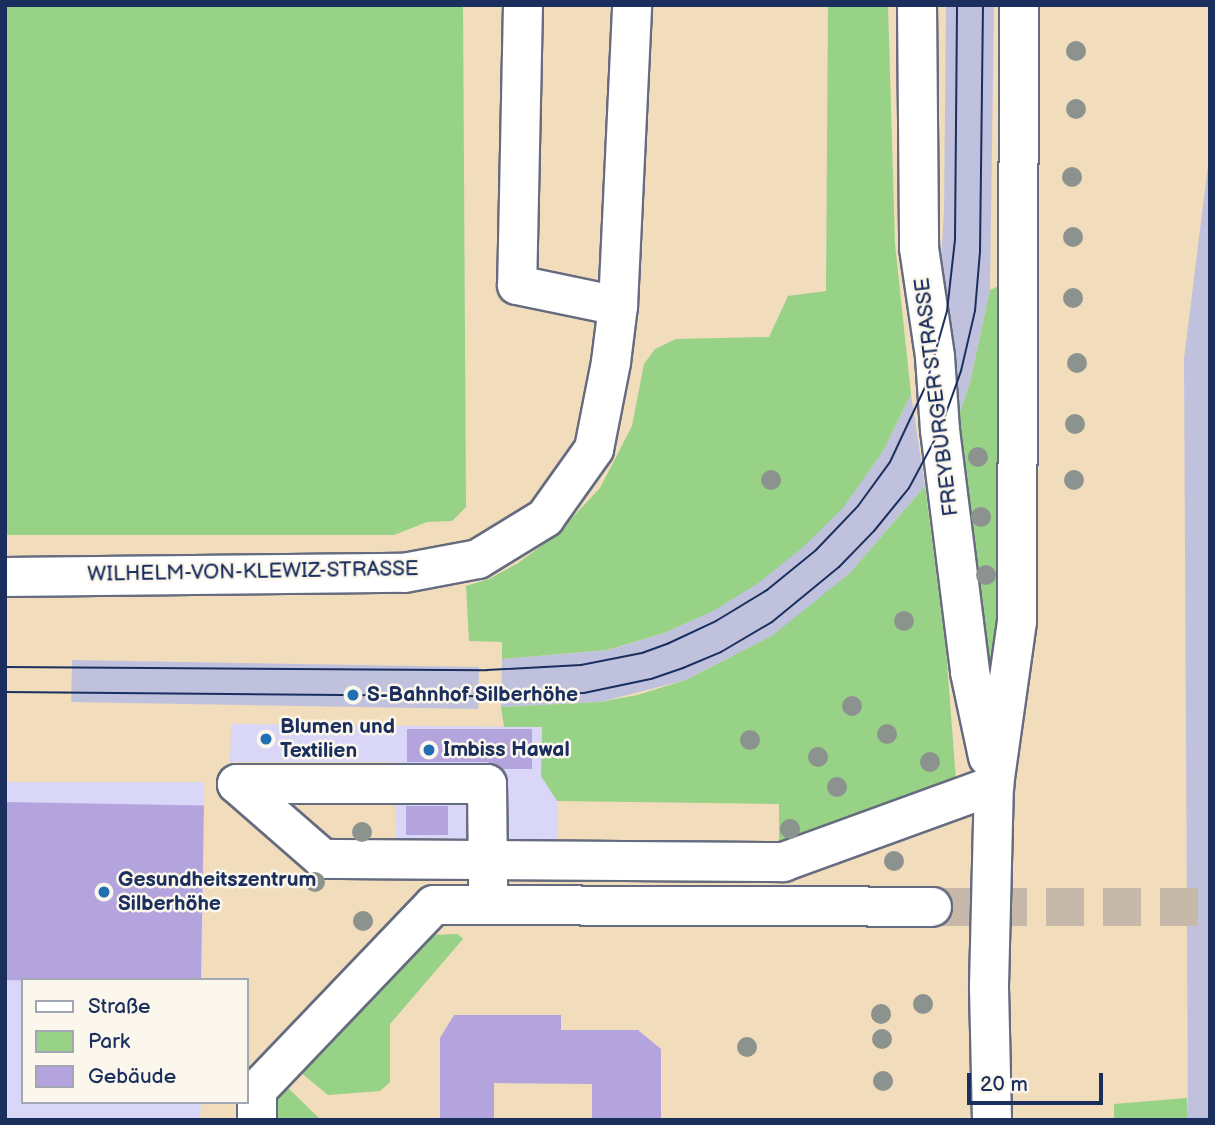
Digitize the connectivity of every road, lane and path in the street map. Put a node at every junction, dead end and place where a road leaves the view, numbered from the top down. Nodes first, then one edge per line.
1 (523, 5) edge
2 (632, 5) edge
3 (917, 5) edge
4 (1019, 5) edge
5 (618, 306) junction
6 (5, 577) edge
7 (994, 785) junction
8 (488, 859) junction
9 (488, 905) junction
10 (932, 907) tunnel mouth
11 (257, 1120) edge
12 (992, 1120) edge

1 - 5 street
2 - 5 street, WILHELM-VON-KLEWIZ-STRASSE
3 - 7 street, FREYBURGER STRASSE
4 - 7 street, FREYBURGER STRASSE
5 - 6 street, WILHELM-VON-KLEWIZ-STRASSE
7 - 8 street
7 - 12 street, FREYBURGER STRASSE
8 - 8 street
8 - 9 street
9 - 10 street
9 - 11 street

